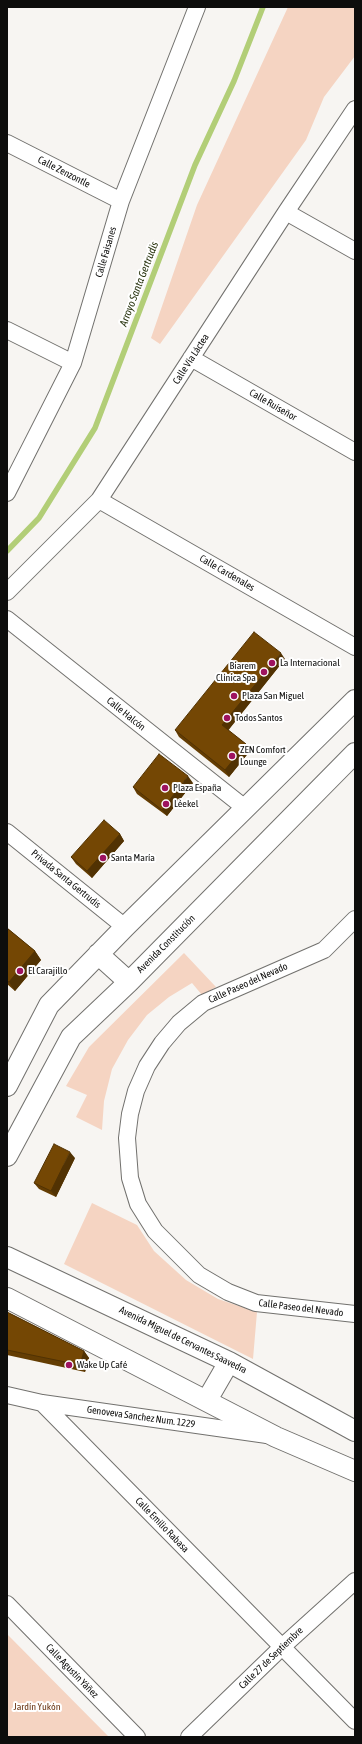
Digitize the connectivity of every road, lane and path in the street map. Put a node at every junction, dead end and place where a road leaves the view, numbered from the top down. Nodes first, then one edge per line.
1 (197, 7) edge
2 (355, 109) edge
3 (7, 143) edge
4 (121, 201) junction
5 (286, 212) junction
6 (355, 251) edge
7 (7, 330) edge
8 (191, 358) junction
9 (73, 363) junction
10 (355, 452) edge
11 (7, 493) edge
12 (99, 500) junction
13 (7, 592) edge
14 (7, 619) edge
15 (355, 647) edge
16 (355, 700) edge
17 (355, 753) edge
18 (245, 808) junction
19 (7, 832) edge
20 (355, 919) edge
21 (124, 927) junction
22 (98, 954) junction
23 (129, 982) junction
24 (7, 1086) edge
25 (7, 1156) edge
26 (7, 1257) edge
27 (7, 1298) edge
28 (355, 1314) edge
29 (229, 1362) junction
30 (7, 1395) edge
31 (208, 1400) junction
32 (42, 1403) junction
33 (355, 1431) edge
34 (276, 1437) junction
35 (355, 1471) edge
36 (355, 1581) edge
37 (7, 1604) edge
38 (282, 1647) junction
39 (355, 1721) edge
40 (138, 1737) edge
41 (190, 1737) edge

1 - 4 street, Calle Faisanes
2 - 5 street, Calle Vía Láctea
3 - 4 street, Calle Zenzontle
4 - 9 street, Calle Faisanes
5 - 6 street
5 - 8 street, Calle Vía Láctea
7 - 9 street
8 - 10 street, Calle Ruiseñor
8 - 12 street, Calle Vía Láctea
9 - 11 street, Calle Faisanes
12 - 13 street, Calle Vía Láctea
12 - 15 street, Calle Cardenales
14 - 18 street, Calle Halcón
16 - 18 street
17 - 23 street, Avenida Constitución
18 - 21 street
19 - 21 street, Privada Santa Gertrudis
20 - 28 street, Calle Paseo del Nevado
21 - 22 street
22 - 23 street
22 - 24 street
23 - 25 street, Avenida Constitución
26 - 29 street, Avenida Miguel de Cervantes Saavedra
27 - 31 street
29 - 31 street
29 - 33 street, Avenida Miguel de Cervantes Saavedra
30 - 32 street, Genoveva Sanchez Num. 1229
31 - 34 street
32 - 34 street, Genoveva Sanchez Num. 1229
32 - 38 street, Calle Emilio Rabasa
34 - 35 street
36 - 38 street, Calle 27 de Septiembre
37 - 40 street, Calle Agustín Yáñez
38 - 39 street, Calle Emilio Rabasa
38 - 41 street, Calle 27 de Septiembre

